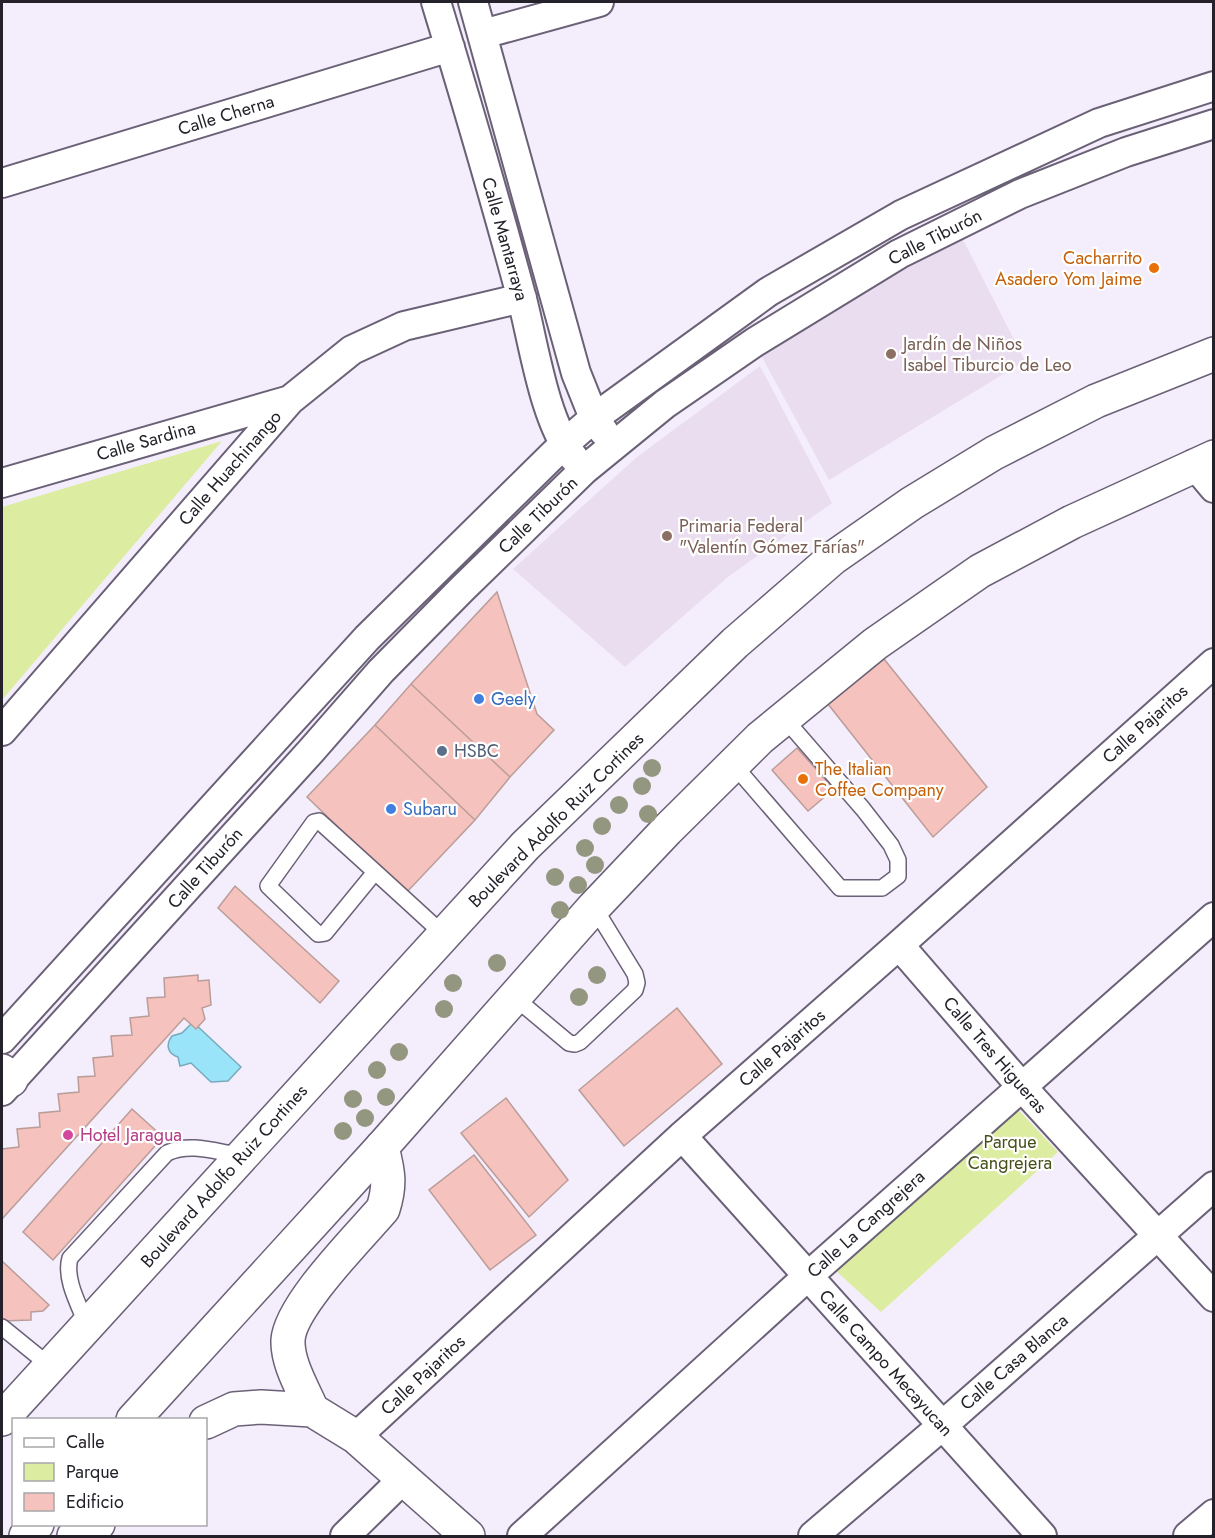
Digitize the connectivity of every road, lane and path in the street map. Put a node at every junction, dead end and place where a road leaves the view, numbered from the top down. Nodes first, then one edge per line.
1 (436, 2) edge
2 (473, 2) edge
3 (599, 2) edge
4 (483, 34) junction
5 (450, 47) junction
6 (1214, 86) edge
7 (1214, 124) edge
8 (2, 183) edge
9 (522, 298) junction
10 (1214, 354) edge
11 (290, 400) junction
12 (594, 418) junction
13 (563, 445) junction
14 (613, 446) junction
15 (584, 470) junction
16 (1207, 470) edge
17 (2, 483) edge
18 (1214, 663) edge
19 (784, 718) junction
20 (2, 731) edge
21 (733, 764) junction
22 (375, 872) junction
23 (594, 907) junction
24 (1214, 917) edge
25 (444, 935) junction
26 (899, 945) junction
27 (514, 997) junction
28 (2, 1039) edge
29 (5, 1081) edge
30 (1021, 1086) junction
31 (682, 1136) junction
32 (382, 1147) junction
33 (242, 1156) junction
34 (1214, 1186) edge
35 (1158, 1236) junction
36 (808, 1276) junction
37 (1214, 1297) edge
38 (87, 1325) junction
39 (2, 1327) edge
40 (50, 1366) junction
41 (312, 1410) junction
42 (134, 1418) edge
43 (2, 1419) edge
44 (207, 1422) edge
45 (943, 1425) junction
46 (356, 1437) junction
47 (404, 1479) junction
48 (1214, 1514) edge
49 (94, 1526) edge
50 (74, 1536) edge
51 (345, 1536) edge
52 (468, 1536) edge
53 (522, 1536) edge
54 (813, 1536) edge
55 (1042, 1536) edge
56 (1188, 1536) edge

1 - 5 street, Calle Mantarraya
2 - 4 street, Calle Mantarraya
3 - 4 street
4 - 12 street, Calle Mantarraya
5 - 8 street, Calle Cherna
5 - 9 street, Calle Mantarraya
6 - 12 street, Calle Tiburón
7 - 14 street, Calle Tiburón
9 - 11 street, Calle Huachinango
9 - 13 street, Calle Mantarraya
10 - 25 main road, Boulevard Adolfo Ruiz Cortines
11 - 17 street, Calle Sardina
11 - 20 street, Calle Huachinango
12 - 13 street, Calle Tiburón
12 - 14 street, Calle Mantarraya
13 - 15 street, Calle Mantarraya
13 - 28 street, Calle Tiburón
14 - 15 street, Calle Tiburón
15 - 29 street, Calle Tiburón
16 - 19 main road
18 - 26 street, Calle Pajaritos
19 - 21 main road
19 - 21 lane
21 - 23 main road
22 - 22 lane
22 - 25 lane
23 - 27 main road
23 - 27 lane
24 - 30 street, Calle La Cangrejera
25 - 33 main road, Boulevard Adolfo Ruiz Cortines
26 - 30 street, Calle Tres Higueras
26 - 31 street, Calle Pajaritos
27 - 32 main road
30 - 35 street, Calle Tres Higueras
30 - 36 street, Calle La Cangrejera
31 - 36 street, Calle Campo Mecayucan
31 - 46 street, Calle Pajaritos
32 - 41 main road
32 - 42 main road
33 - 38 main road, Boulevard Adolfo Ruiz Cortines
33 - 38 lane
34 - 35 street, Calle Casa Blanca
35 - 37 street, Calle Tres Higueras
35 - 45 street, Calle Casa Blanca
36 - 45 street, Calle Campo Mecayucan
36 - 53 street, Calle La Cangrejera
38 - 40 main road, Boulevard Adolfo Ruiz Cortines
39 - 40 lane
40 - 43 main road, Boulevard Adolfo Ruiz Cortines
41 - 44 main road
41 - 46 main road
45 - 54 street, Calle Casa Blanca
45 - 55 street, Calle Campo Mecayucan
46 - 47 main road
47 - 51 street
47 - 52 main road
48 - 56 street
49 - 50 main road

